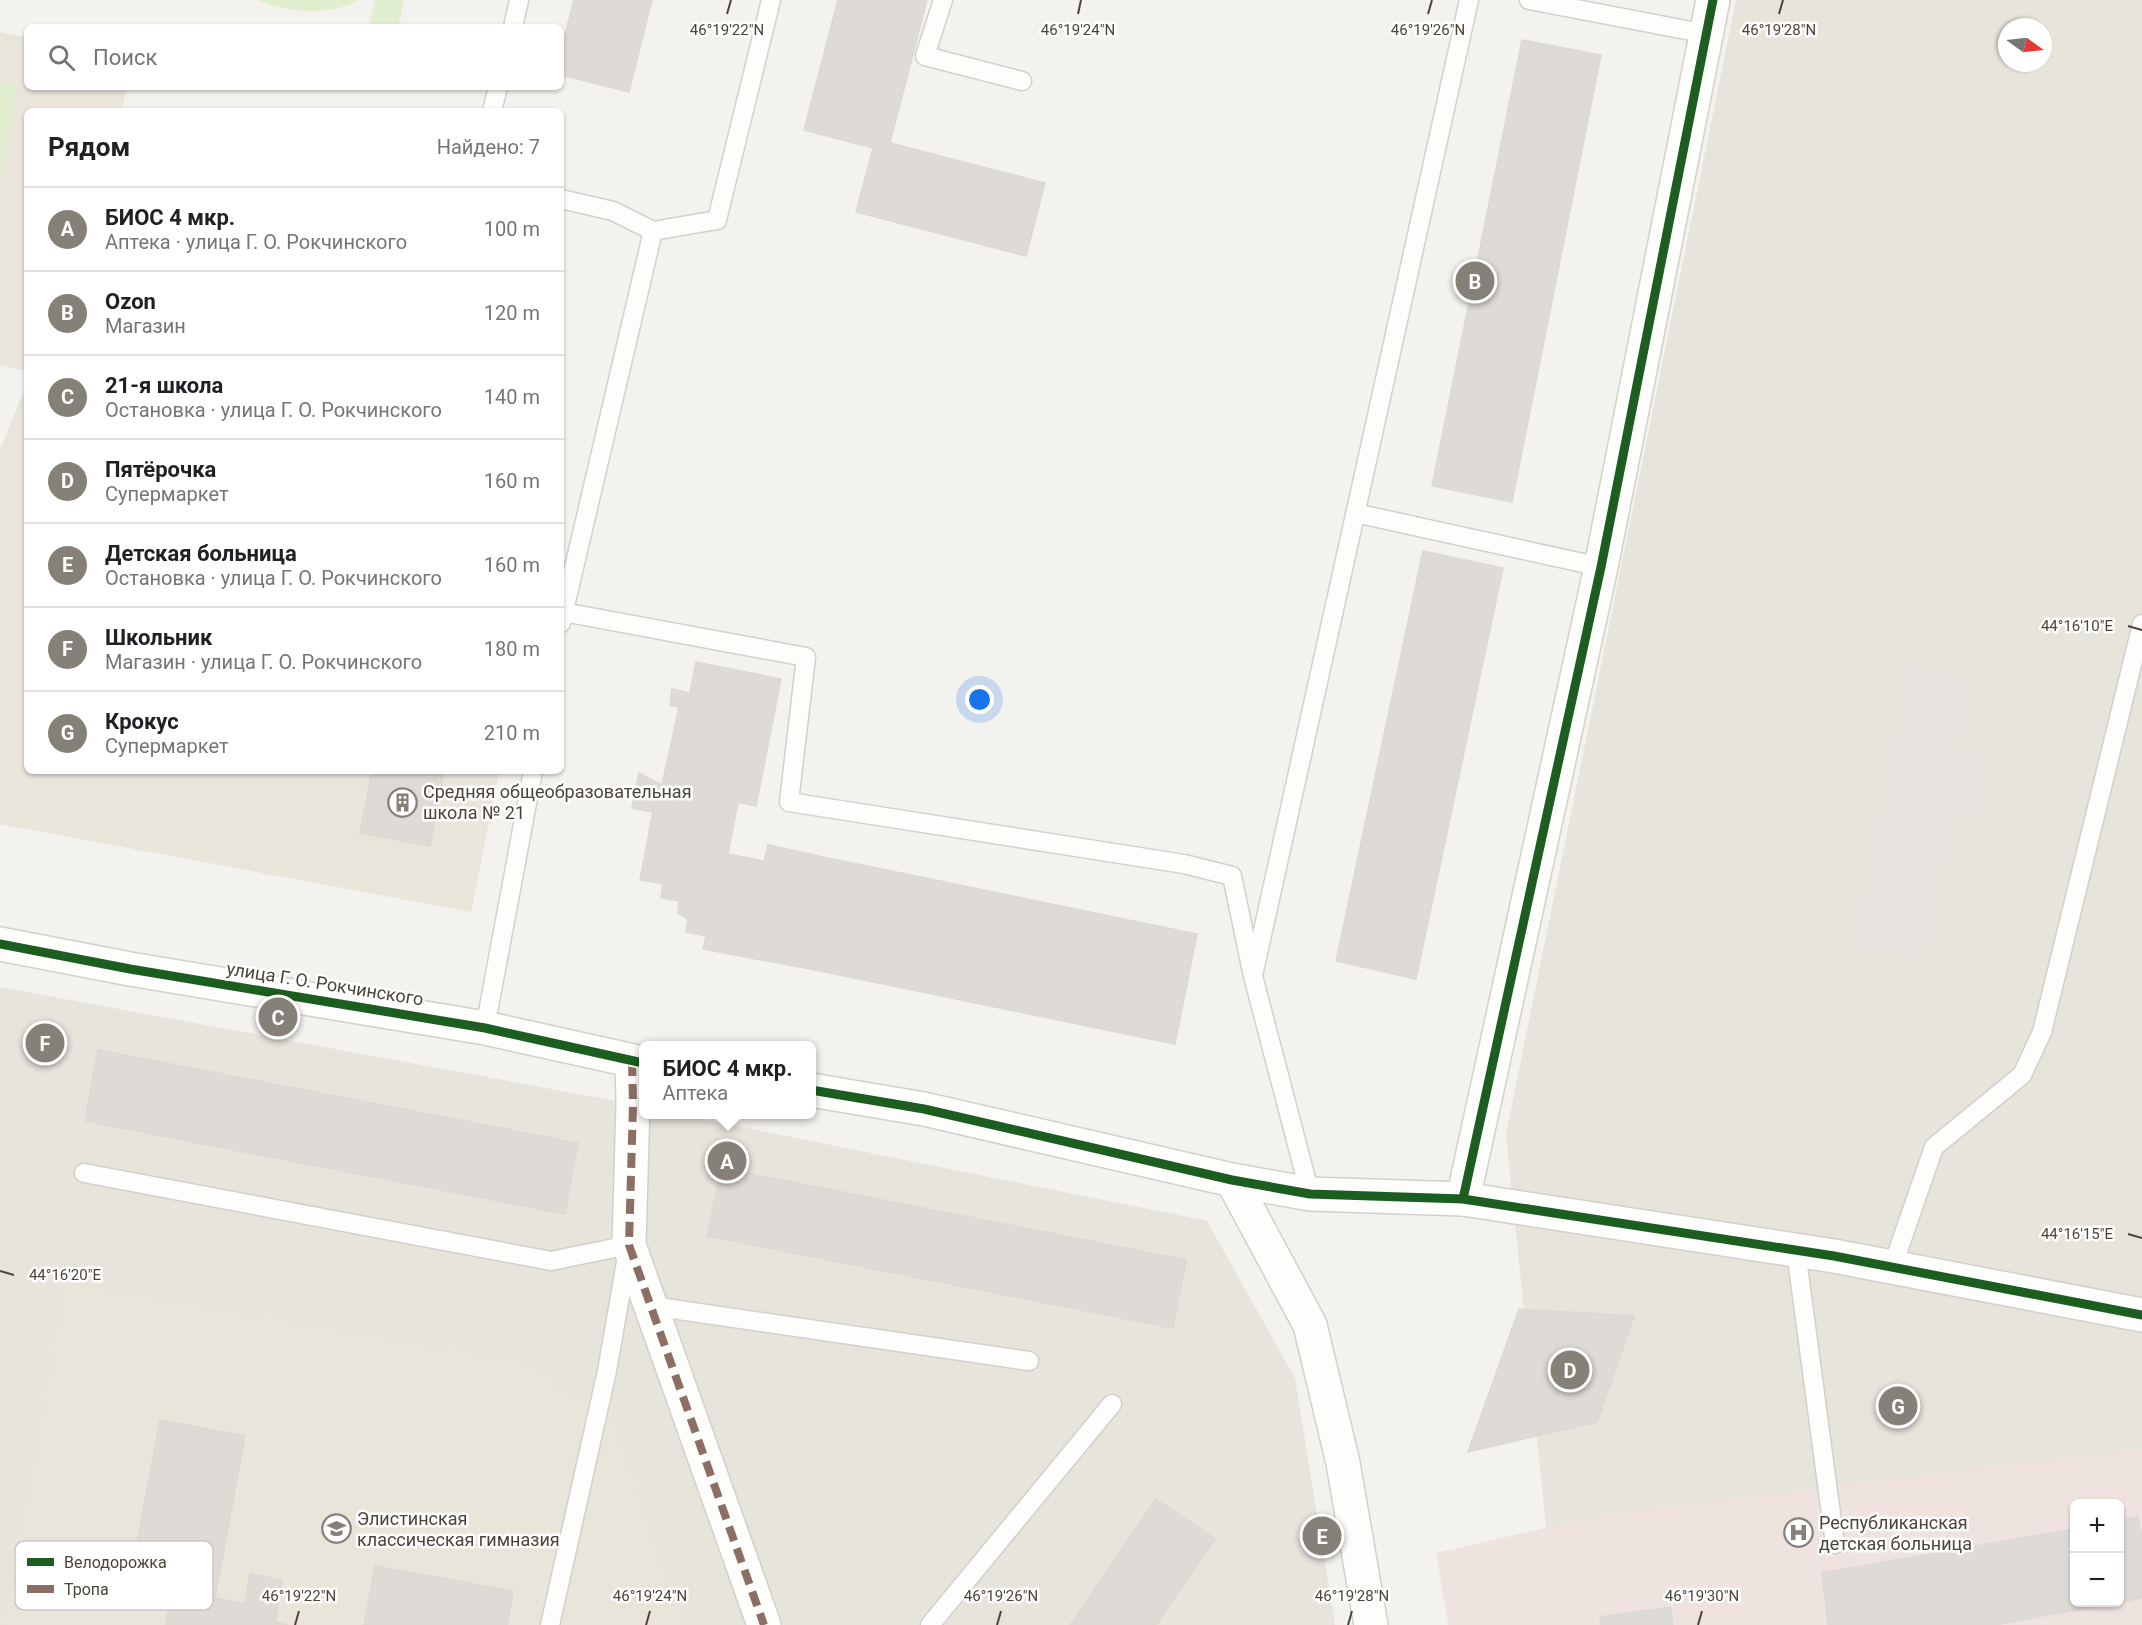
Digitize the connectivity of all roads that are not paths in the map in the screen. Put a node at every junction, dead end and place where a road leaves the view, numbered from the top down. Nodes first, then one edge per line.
1 (519, 0) edge
2 (771, 0) edge
3 (943, 0) edge
4 (1469, 0) edge
5 (1529, 0) edge
6 (1713, 0) edge
7 (514, 24) edge
8 (1707, 34) junction
9 (1022, 81) dead end
10 (497, 90) edge
11 (493, 108) edge
12 (564, 200) edge
13 (653, 231) junction
14 (1356, 513) junction
15 (1601, 567) junction
16 (564, 609) edge
17 (564, 617) edge
18 (2142, 624) edge
19 (532, 774) edge
20 (0, 944) edge
21 (1253, 976) junction
22 (485, 1028) junction
23 (637, 1062) edge
24 (816, 1091) edge
25 (84, 1173) dead end
26 (1232, 1180) junction
27 (1310, 1194) junction
28 (1463, 1199) junction
29 (629, 1245) junction
30 (1796, 1251) junction
31 (1892, 1268) junction
32 (651, 1306) junction
33 (2142, 1315) edge
34 (1029, 1361) dead end
35 (1112, 1404) dead end
36 (1835, 1544) dead end
37 (549, 1625) edge
38 (764, 1625) edge
39 (930, 1625) edge
40 (1371, 1625) edge

1 - 7 lane
2 - 13 lane
3 - 9 lane
4 - 14 lane
5 - 8 lane
6 - 8 street
8 - 15 street
10 - 11 lane
12 - 13 lane
13 - 16 lane
14 - 15 lane
14 - 21 lane
15 - 28 street
17 - 21 lane
18 - 31 lane
19 - 22 lane
20 - 22 street, улица Г. О. Рокчинского
21 - 27 lane
22 - 23 street, улица Г. О. Рокчинского
23 - 29 street
24 - 26 street
25 - 29 lane
26 - 27 street
26 - 40 street
27 - 28 street
28 - 30 street
29 - 32 street
29 - 37 lane
30 - 31 street
30 - 36 lane
31 - 33 street
32 - 34 lane
32 - 38 street
35 - 39 lane

